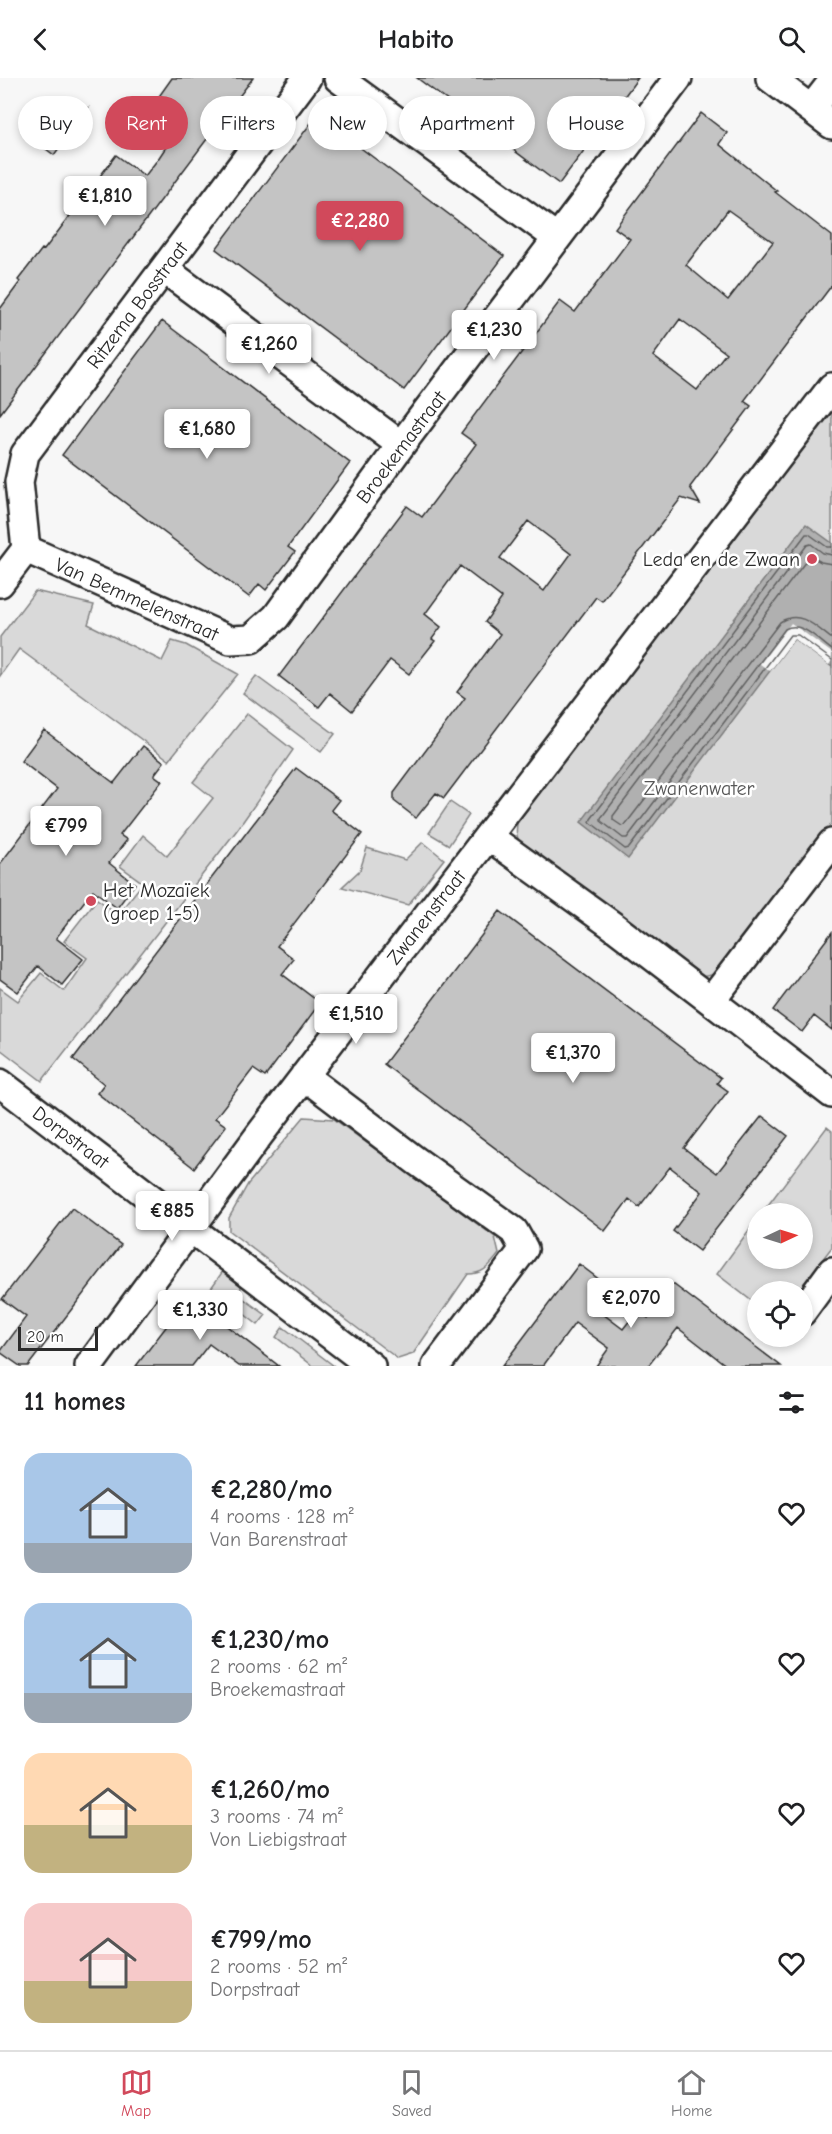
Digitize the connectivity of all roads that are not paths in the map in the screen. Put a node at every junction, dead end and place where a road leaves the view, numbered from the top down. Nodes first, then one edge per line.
1 (307, 78) edge
2 (338, 78) edge
3 (678, 78) edge
4 (770, 78) edge
5 (832, 82) edge
6 (822, 117) edge
7 (557, 238) junction
8 (164, 270) junction
9 (832, 387) edge
10 (402, 445) junction
11 (26, 549) junction
12 (0, 583) edge
13 (251, 639) joint
14 (488, 836) junction
15 (832, 843) edge
16 (711, 1001) junction
17 (304, 1076) junction
18 (0, 1083) edge
19 (832, 1094) edge
20 (190, 1228) junction
21 (832, 1271) edge
22 (813, 1297) edge
23 (89, 1366) edge
24 (371, 1366) edge
25 (436, 1366) edge

1 - 8 street, Ritzema Bosstraat
2 - 7 street
3 - 7 street, Broekemastraat
4 - 6 street
5 - 6 street
7 - 10 street, Broekemastraat
8 - 10 street
8 - 11 street, Ritzema Bosstraat
9 - 14 street
10 - 13 street, Broekemastraat
11 - 12 street
11 - 13 street, Van Bemmelenstraat
14 - 16 street
14 - 17 street, Zwanenstraat
15 - 16 street
16 - 19 street
17 - 20 street, Zwanenstraat
17 - 25 street
18 - 20 street, Dorpstraat
20 - 23 street, Zwanenstraat
20 - 24 street, Dorpstraat
21 - 22 street

